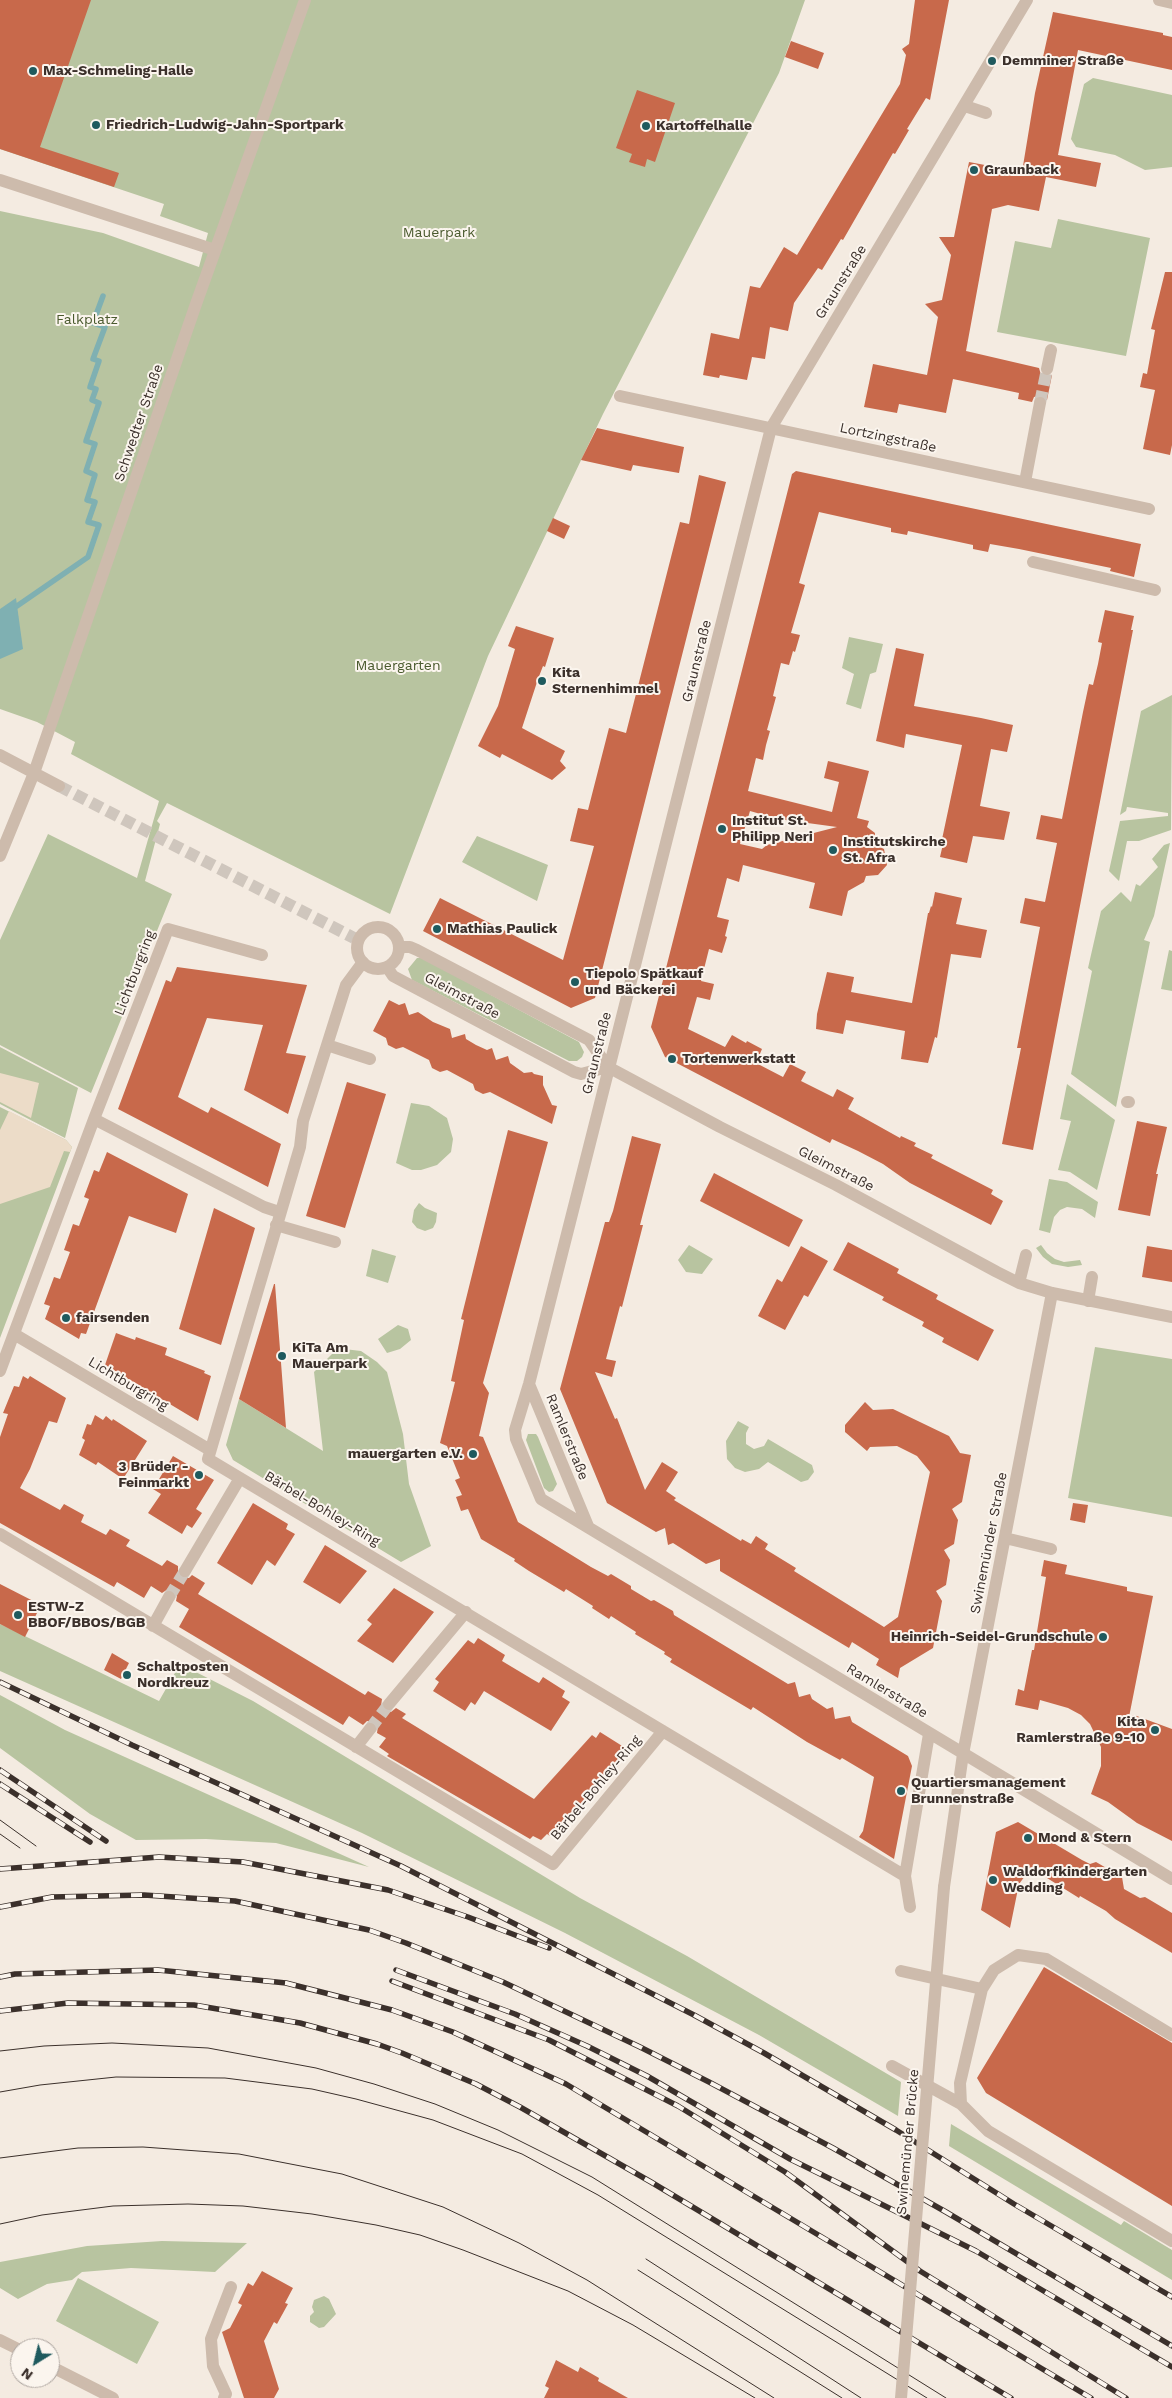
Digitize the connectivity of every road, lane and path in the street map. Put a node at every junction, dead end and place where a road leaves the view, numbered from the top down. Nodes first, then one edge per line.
1 (305, 0) edge
2 (1027, 0) edge
3 (1159, 0) edge
4 (1172, 2) edge
5 (965, 106) junction
6 (986, 113) dead end
7 (0, 180) edge
8 (216, 250) junction
9 (1051, 350) dead end
10 (1047, 369) tunnel mouth
11 (620, 396) dead end
12 (1040, 404) tunnel mouth
13 (771, 428) junction
14 (1025, 482) junction
15 (1149, 509) dead end
16 (1033, 562) dead end
17 (1155, 590) dead end
18 (0, 755) edge
19 (34, 773) junction
20 (59, 786) tunnel mouth
21 (0, 856) edge
22 (399, 947) junction
23 (262, 955) dead end
24 (363, 962) junction
25 (387, 967) junction
26 (327, 1045) junction
27 (370, 1059) dead end
28 (608, 1067) junction
29 (94, 1119) junction
30 (280, 1212) junction
31 (276, 1225) junction
32 (335, 1242) dead end
33 (1026, 1255) dead end
34 (1092, 1277) dead end
35 (1019, 1283) junction
36 (1052, 1293) junction
37 (1088, 1301) junction
38 (1172, 1317) edge
39 (14, 1334) junction
40 (0, 1371) edge
41 (529, 1384) junction
42 (210, 1450) junction
43 (240, 1478) junction
44 (588, 1526) junction
45 (0, 1534) edge
46 (1006, 1538) junction
47 (1051, 1549) dead end
48 (185, 1571) tunnel mouth
49 (169, 1597) tunnel mouth
50 (466, 1612) junction
51 (153, 1626) junction
52 (389, 1704) tunnel mouth
53 (370, 1729) tunnel mouth
54 (662, 1731) junction
55 (929, 1734) junction
56 (356, 1747) junction
57 (963, 1754) junction
58 (905, 1876) junction
59 (1172, 1879) edge
60 (944, 1888) joint
61 (910, 1907) dead end
62 (901, 1970) dead end
63 (982, 1988) junction
64 (1172, 2035) edge
65 (892, 2066) dead end
66 (961, 2104) junction
67 (1172, 2241) edge
68 (231, 2287) dead end
69 (60, 2371) edge
70 (113, 2398) edge
71 (224, 2398) edge
72 (901, 2398) edge

1 - 8 street, Schwedter Straße
2 - 5 street, Graunstraße
3 - 4 street
5 - 6 street
5 - 13 street, Graunstraße
7 - 8 street
8 - 19 street, Schwedter Straße
9 - 10 street
11 - 13 street, Lortzingstraße
12 - 14 street
13 - 14 street, Lortzingstraße
13 - 28 street, Graunstraße
14 - 15 street, Lortzingstraße
16 - 17 street
18 - 19 street
19 - 20 street
19 - 21 street, Schwedter Straße
22 - 24 street
22 - 25 street
22 - 28 street, Gleimstraße
23 - 29 street, Lichtburgring
24 - 25 street, Gleimstraße
24 - 26 street
25 - 28 street, Gleimstraße
26 - 27 street
26 - 30 street
28 - 35 street, Gleimstraße
28 - 41 street, Graunstraße
29 - 30 street
29 - 39 street, Lichtburgring
30 - 31 street
31 - 32 street
31 - 42 street
33 - 35 street
34 - 37 street
35 - 36 street, Gleimstraße
36 - 37 street, Gleimstraße
36 - 46 street, Swinemünder Straße
37 - 38 street, Gleimstraße
39 - 40 street
39 - 42 street, Lichtburgring
41 - 44 street, Ramlerstraße
41 - 44 street, Ramlerstraße
42 - 43 street, Bärbel-Bohley-Ring
43 - 48 street
43 - 50 street, Bärbel-Bohley-Ring
44 - 55 street, Ramlerstraße
45 - 51 street, Bärbel-Bohley-Ring
46 - 47 street
46 - 57 street, Swinemünder Straße
49 - 51 street
50 - 52 street
50 - 54 street, Bärbel-Bohley-Ring
51 - 56 street, Bärbel-Bohley-Ring
53 - 56 street
54 - 56 street, Bärbel-Bohley-Ring
54 - 58 street
55 - 57 street, Ramlerstraße
55 - 58 street
57 - 59 street, Ramlerstraße
57 - 60 street, Swinemünder Straße
58 - 61 street
60 - 72 street, Swinemünder Brücke, bridge
62 - 63 street
63 - 64 street
63 - 66 street
65 - 66 street
66 - 67 street
68 - 71 street
69 - 70 street

